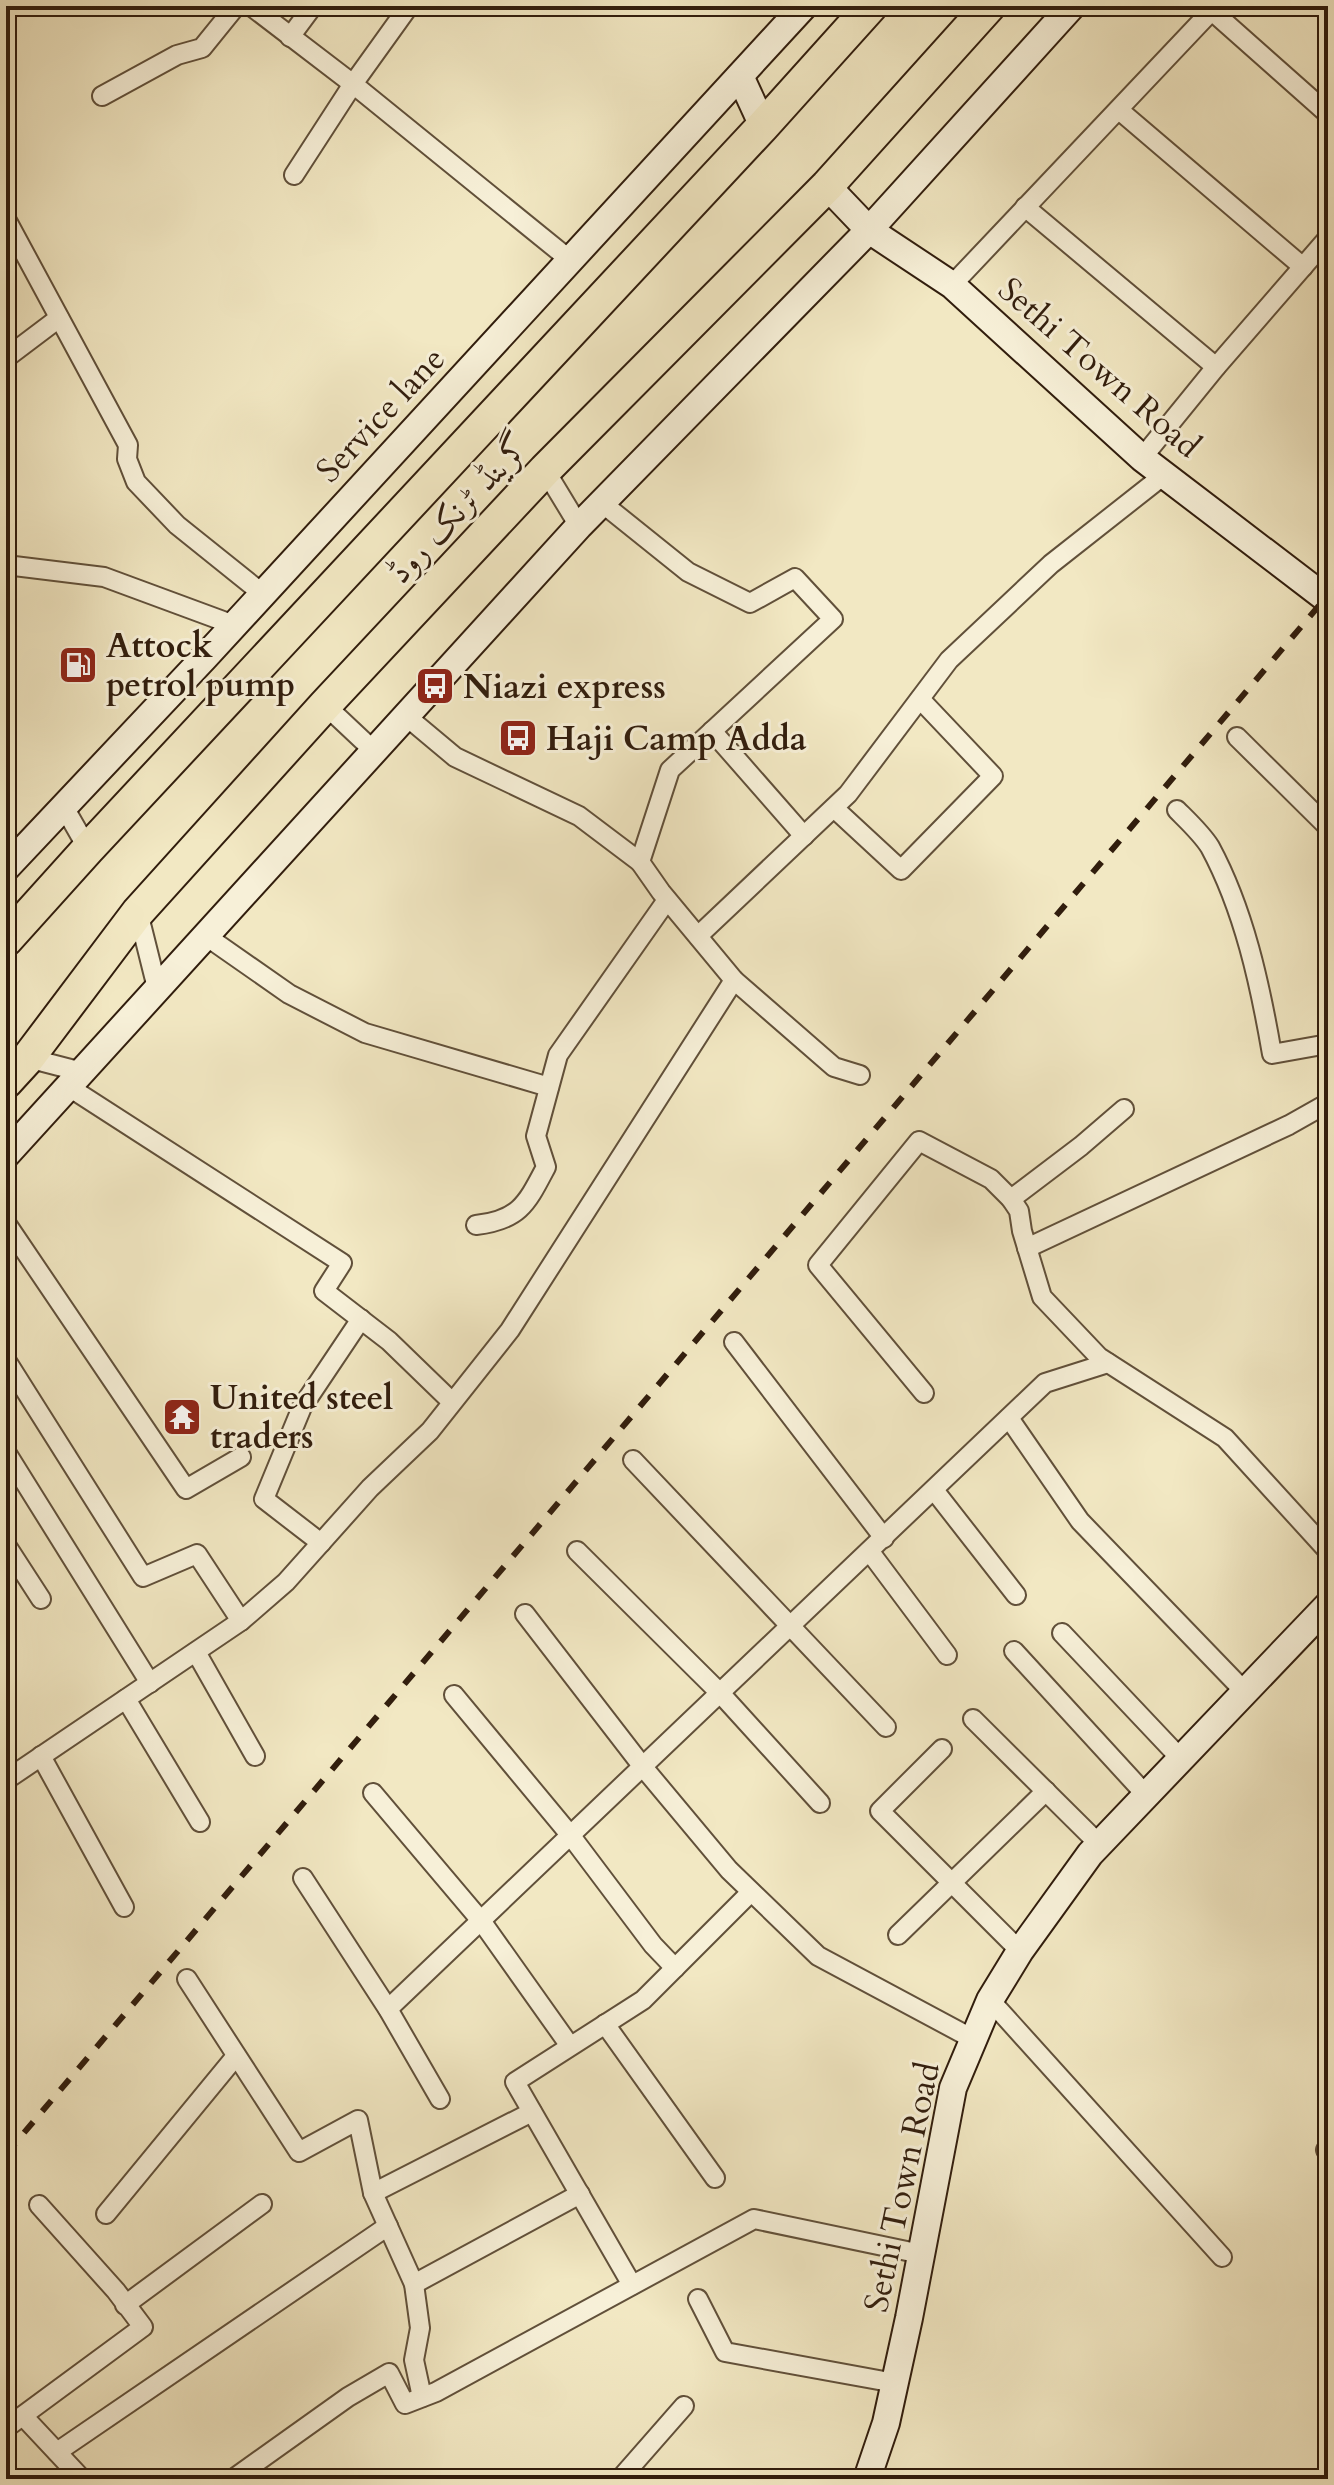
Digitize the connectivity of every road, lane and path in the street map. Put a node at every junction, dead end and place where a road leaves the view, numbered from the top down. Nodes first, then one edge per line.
1 (236, 6) edge
2 (251, 6) edge
3 (313, 6) edge
4 (409, 6) edge
5 (804, 6) edge
6 (871, 6) edge
7 (989, 6) edge
8 (1072, 6) edge
9 (1214, 8) edge
10 (290, 37) junction
11 (740, 76) junction
12 (353, 84) junction
13 (102, 96) dead end
14 (1119, 110) junction
15 (1328, 114) edge
16 (763, 126) junction
17 (294, 175) dead end
18 (827, 186) junction
19 (1025, 207) junction
20 (6, 219) edge
21 (869, 230) junction
22 (1328, 238) edge
23 (570, 260) junction
24 (1303, 267) junction
25 (952, 285) junction
26 (59, 318) junction
27 (6, 358) edge
28 (1216, 367) junction
29 (1142, 458) junction
30 (545, 470) junction
31 (1164, 475) junction
32 (602, 503) junction
33 (579, 526) junction
34 (6, 565) edge
35 (263, 594) junction
36 (1328, 600) edge
37 (234, 625) junction
38 (920, 699) junction
39 (325, 705) junction
40 (406, 716) junction
41 (712, 731) junction
42 (1237, 737) dead end
43 (374, 751) junction
44 (64, 807) junction
45 (834, 808) junction
46 (1177, 810) dead end
47 (1328, 827) edge
48 (804, 836) junction
49 (88, 849) junction
50 (640, 862) junction
51 (6, 868) edge
52 (667, 900) junction
53 (138, 912) junction
54 (206, 936) junction
55 (698, 936) junction
56 (6, 940) edge
57 (734, 980) junction
58 (157, 988) junction
59 (1328, 1044) edge
60 (28, 1058) junction
61 (860, 1075) dead end
62 (76, 1080) junction
63 (6, 1082) edge
64 (549, 1087) junction
65 (1328, 1103) edge
66 (1124, 1109) dead end
67 (6, 1155) edge
68 (1011, 1199) junction
69 (6, 1223) edge
70 (476, 1225) dead end
71 (1027, 1248) junction
72 (361, 1319) junction
73 (734, 1342) dead end
74 (6, 1360) edge
75 (1108, 1363) junction
76 (924, 1393) dead end
77 (452, 1402) junction
78 (1009, 1418) junction
79 (6, 1452) edge
80 (241, 1457) dead end
81 (633, 1460) dead end
82 (934, 1490) junction
83 (884, 1538) junction
84 (321, 1543) junction
85 (6, 1545) edge
86 (577, 1551) dead end
87 (1328, 1551) edge
88 (870, 1552) junction
89 (1016, 1595) dead end
90 (41, 1599) dead end
91 (1328, 1605) edge
92 (525, 1614) dead end
93 (241, 1621) junction
94 (790, 1626) junction
95 (1062, 1633) dead end
96 (1014, 1651) dead end
97 (196, 1652) junction
98 (947, 1655) dead end
99 (150, 1683) junction
100 (1245, 1692) junction
101 (721, 1694) junction
102 (454, 1695) dead end
103 (126, 1699) junction
104 (973, 1719) dead end
105 (886, 1727) dead end
106 (942, 1749) dead end
107 (41, 1756) junction
108 (255, 1756) dead end
109 (1181, 1759) junction
110 (643, 1767) junction
111 (6, 1780) edge
112 (1046, 1791) junction
113 (373, 1793) dead end
114 (1146, 1795) junction
115 (820, 1803) dead end
116 (200, 1822) dead end
117 (571, 1836) junction
118 (1099, 1844) junction
119 (303, 1878) dead end
120 (952, 1883) junction
121 (751, 1892) junction
122 (124, 1907) dead end
123 (482, 1922) junction
124 (898, 1935) dead end
125 (1020, 1951) junction
126 (675, 1968) junction
127 (187, 1979) dead end
128 (990, 2000) junction
129 (388, 2009) junction
130 (605, 2024) junction
131 (973, 2039) junction
132 (570, 2046) junction
133 (236, 2056) junction
134 (440, 2099) dead end
135 (532, 2112) junction
136 (715, 2178) dead end
137 (373, 2193) junction
138 (580, 2194) junction
139 (262, 2204) dead end
140 (39, 2205) dead end
141 (106, 2214) dead end
142 (388, 2226) junction
143 (921, 2254) junction
144 (1222, 2257) dead end
145 (414, 2284) junction
146 (632, 2285) junction
147 (698, 2299) dead end
148 (125, 2305) junction
149 (895, 2383) junction
150 (422, 2397) junction
151 (684, 2406) dead end
152 (23, 2416) junction
153 (6, 2428) edge
154 (57, 2452) junction
155 (246, 2475) edge
156 (82, 2479) edge
157 (620, 2479) edge
158 (867, 2479) edge

1 - 13 street
2 - 10 street
3 - 10 street
4 - 12 street
5 - 11 street, Service lane
6 - 16 highway, گرینڈ ٹرنک روڈ
7 - 18 highway, گرینڈ ٹرنک روڈ
8 - 21 street
9 - 14 street
9 - 15 street
10 - 12 street
11 - 16 street
11 - 23 street, Service lane
12 - 17 street
12 - 23 street
14 - 19 street
14 - 24 street
16 - 49 highway, گرینڈ ٹرنک روڈ
18 - 21 street, Sethi Town Road
18 - 30 highway, گرینڈ ٹرنک روڈ
19 - 25 street
19 - 28 street
20 - 26 street
21 - 25 street, Sethi Town Road
21 - 32 street
22 - 24 street
23 - 35 street, Service lane
24 - 28 street
25 - 29 street, Sethi Town Road
26 - 27 street
26 - 35 street
28 - 29 street
29 - 31 street, Sethi Town Road
30 - 33 street
30 - 39 highway, گرینڈ ٹرنک روڈ
31 - 36 street, Sethi Town Road
31 - 38 street
32 - 33 street
32 - 41 street
33 - 40 street
34 - 37 street
35 - 37 street, Service lane
37 - 44 street, Service lane
38 - 45 street
38 - 45 street
39 - 43 street
39 - 53 highway, گرینڈ ٹرنک روڈ
40 - 43 street
40 - 50 street
41 - 48 street
41 - 50 street
42 - 47 street
43 - 54 street
44 - 49 street
44 - 51 street, Service lane
45 - 48 street
46 - 59 street
48 - 55 street
49 - 56 highway, گرینڈ ٹرنک روڈ
50 - 52 street
52 - 55 street
52 - 64 street
53 - 58 street
53 - 60 highway, گرینڈ ٹرنک روڈ
54 - 58 street
54 - 64 street
55 - 57 street
57 - 61 street
57 - 77 street
58 - 62 street
60 - 62 street
60 - 63 highway, گرینڈ ٹرنک روڈ
62 - 67 street
62 - 72 street
64 - 70 street
65 - 71 street
66 - 68 street
68 - 71 street
68 - 76 street
69 - 80 street
71 - 75 street
72 - 77 street
72 - 84 street
73 - 83 street
74 - 93 street
75 - 78 street
75 - 87 street
77 - 84 street
78 - 82 street
78 - 100 street
79 - 99 street
81 - 94 street
82 - 83 street
82 - 89 street
83 - 88 street
84 - 93 street
85 - 90 street
86 - 101 street
88 - 94 street
88 - 98 street
91 - 100 street, Sethi Town Road
92 - 110 street
93 - 97 street
94 - 101 street
94 - 105 street
95 - 109 street
96 - 114 street
97 - 99 street
97 - 108 street
99 - 103 street
100 - 109 street, Sethi Town Road
101 - 110 street
101 - 115 street
102 - 117 street
103 - 107 street
103 - 116 street
104 - 112 street
106 - 120 street
107 - 111 street
107 - 122 street
109 - 114 street, Sethi Town Road
110 - 117 street
110 - 121 street
112 - 118 street
112 - 120 street
113 - 123 street
114 - 118 street, Sethi Town Road
117 - 123 street
117 - 126 street
118 - 125 street, Sethi Town Road
119 - 129 street
120 - 124 street
120 - 125 street
121 - 126 street
121 - 131 street
123 - 129 street
123 - 132 street
125 - 128 street, Sethi Town Road
126 - 130 street
127 - 133 street
128 - 131 street, Sethi Town Road
128 - 144 street
129 - 134 street
130 - 132 street
130 - 136 street
131 - 143 street, Sethi Town Road
132 - 135 street
133 - 137 street
133 - 141 street
135 - 137 street
135 - 138 street
137 - 142 street
138 - 145 street
138 - 146 street
139 - 148 street
140 - 148 street
142 - 145 street
142 - 154 street
143 - 146 street
143 - 149 street, Sethi Town Road
145 - 150 street
146 - 150 street
147 - 149 street
148 - 152 street
149 - 158 street, Sethi Town Road
150 - 155 street
151 - 157 street
152 - 153 street
152 - 154 street
154 - 156 street

